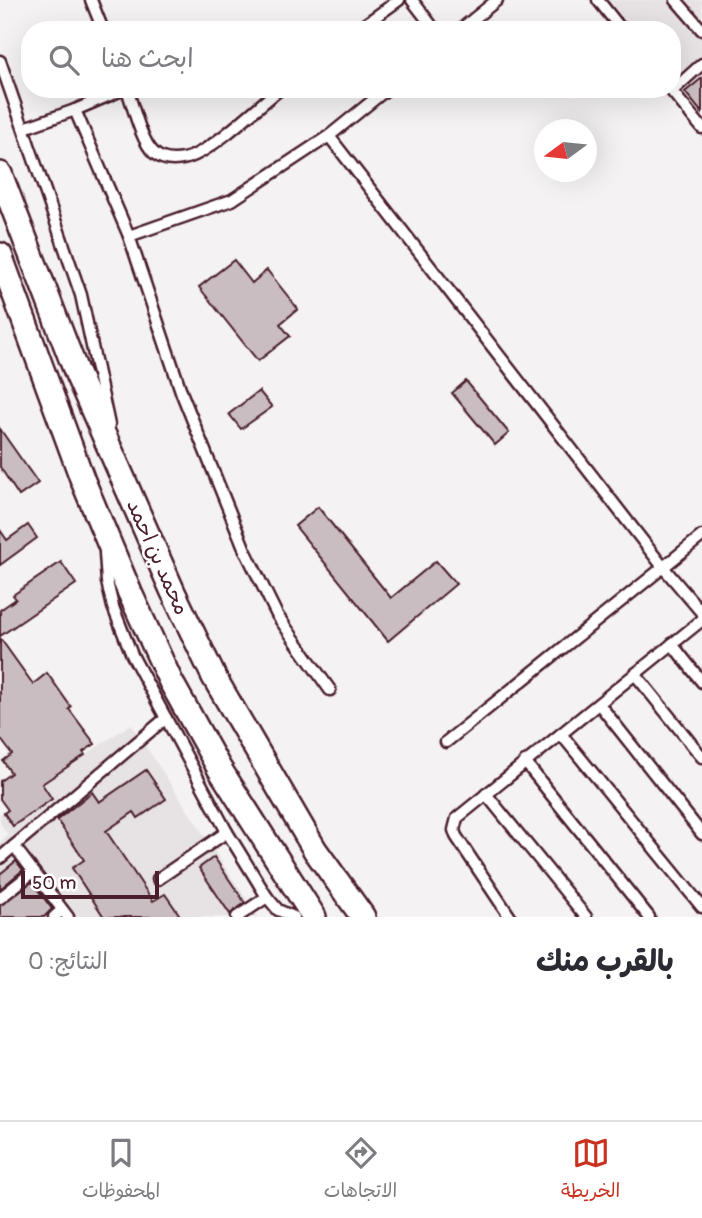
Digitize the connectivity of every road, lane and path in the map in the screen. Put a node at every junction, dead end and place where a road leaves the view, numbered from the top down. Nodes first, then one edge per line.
1 (92, 0) edge
2 (400, 0) edge
3 (412, 0) edge
4 (497, 0) edge
5 (598, 0) edge
6 (676, 0) edge
7 (100, 21) edge
8 (370, 21) edge
9 (428, 21) edge
10 (471, 21) edge
11 (615, 21) edge
12 (702, 30) edge
13 (0, 61) edge
14 (702, 64) edge
15 (681, 82) edge
16 (104, 98) edge
17 (128, 98) edge
18 (269, 98) edge
19 (376, 98) edge
20 (678, 98) edge
21 (75, 110) junction
22 (24, 128) junction
23 (702, 128) edge
24 (329, 136) junction
25 (0, 174) edge
26 (129, 236) junction
27 (0, 255) edge
28 (116, 463) junction
29 (105, 531) junction
30 (702, 536) edge
31 (663, 568) junction
32 (702, 613) edge
33 (702, 620) edge
34 (672, 644) junction
35 (635, 674) junction
36 (702, 682) edge
37 (330, 690) dead end
38 (598, 704) junction
39 (166, 718) junction
40 (561, 734) junction
41 (446, 742) dead end
42 (702, 757) edge
43 (525, 762) junction
44 (486, 794) junction
45 (228, 832) junction
46 (702, 834) edge
47 (14, 846) junction
48 (0, 858) edge
49 (33, 872) junction
50 (158, 879) dead end
51 (267, 897) junction
52 (0, 898) edge
53 (702, 907) edge
54 (61, 915) edge
55 (298, 916) edge
56 (237, 917) edge
57 (363, 917) edge
58 (510, 917) edge
59 (586, 917) edge
60 (649, 917) edge

1 - 7 lane
2 - 8 lane
3 - 9 lane
4 - 10 lane
5 - 11 lane
6 - 12 lane
13 - 22 lane
14 - 15 lane
16 - 21 lane
17 - 18 lane
19 - 24 lane
20 - 23 lane
21 - 22 lane
21 - 26 lane
22 - 28 lane
24 - 26 lane
24 - 31 lane
25 - 28 street, محمد بن احمد
26 - 37 lane
27 - 29 street, محمد بن احمد
28 - 57 street, محمد بن احمد
29 - 39 lane
29 - 55 street, محمد بن احمد
30 - 31 lane
31 - 32 lane
31 - 41 lane
33 - 34 lane
34 - 35 lane
34 - 36 lane
35 - 38 lane
35 - 42 lane
38 - 40 lane
38 - 46 lane
39 - 45 lane
39 - 47 lane
40 - 43 lane
40 - 53 lane
43 - 44 lane
43 - 60 lane
44 - 58 lane
44 - 59 lane
45 - 50 lane
45 - 51 lane
47 - 48 lane
47 - 49 lane
49 - 52 lane
49 - 54 lane
51 - 55 lane
51 - 56 lane

